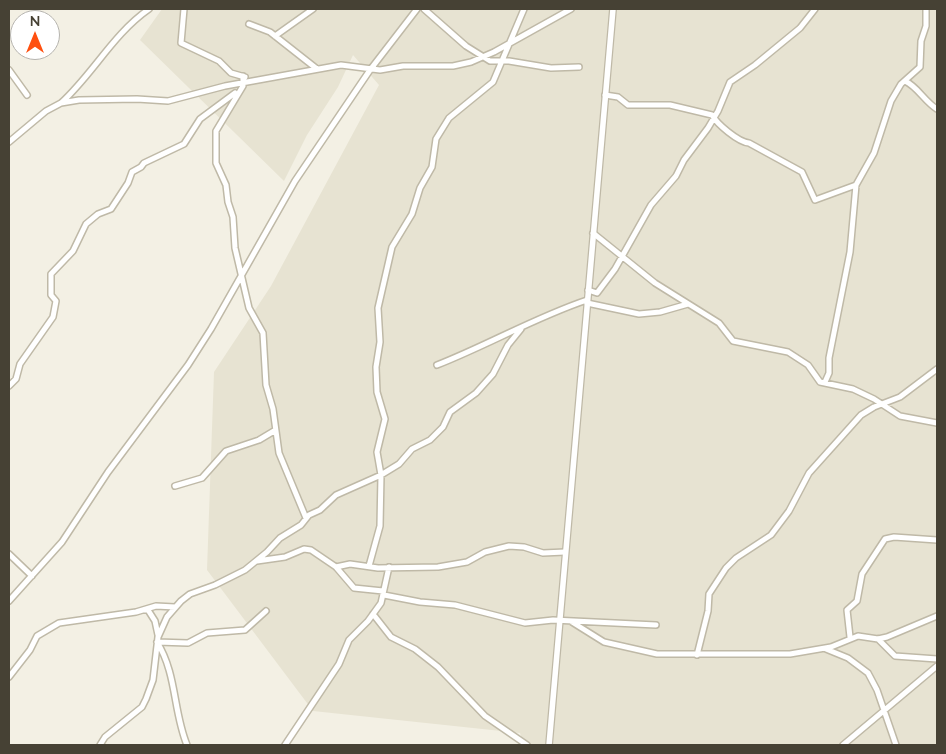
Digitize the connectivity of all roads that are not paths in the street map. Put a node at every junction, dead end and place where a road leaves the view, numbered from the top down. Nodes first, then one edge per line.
1 (149, 9) edge
2 (184, 9) edge
3 (313, 9) edge
4 (417, 9) edge
5 (424, 9) edge
6 (524, 9) edge
7 (571, 9) edge
8 (613, 9) edge
9 (815, 9) edge
10 (926, 9) edge
11 (249, 24) dead end
12 (275, 36) junction
13 (511, 42) junction
14 (482, 58) junction
15 (502, 61) junction
16 (579, 67) dead end
17 (9, 70) edge
18 (316, 70) junction
19 (370, 70) junction
20 (243, 76) junction
21 (255, 81) junction
22 (905, 81) junction
23 (244, 83) junction
24 (239, 90) junction
25 (605, 94) junction
26 (27, 95) dead end
27 (62, 103) junction
28 (937, 109) edge
29 (714, 118) junction
30 (9, 142) edge
31 (856, 185) junction
32 (593, 233) junction
33 (622, 257) junction
34 (241, 275) junction
35 (588, 290) junction
36 (587, 302) junction
37 (688, 304) junction
38 (521, 329) junction
39 (437, 365) dead end
40 (937, 369) edge
41 (825, 382) junction
42 (9, 386) edge
43 (882, 404) junction
44 (937, 423) edge
45 (274, 431) junction
46 (381, 475) junction
47 (176, 486) dead end
48 (306, 518) junction
49 (937, 540) edge
50 (565, 552) junction
51 (9, 554) edge
52 (255, 562) junction
53 (369, 566) junction
54 (336, 567) junction
55 (389, 567) junction
56 (32, 576) junction
57 (384, 593) junction
58 (9, 601) edge
59 (175, 607) junction
60 (140, 610) junction
61 (266, 611) dead end
62 (373, 614) junction
63 (937, 616) edge
64 (556, 621) junction
65 (572, 622) junction
66 (656, 626) dead end
67 (850, 637) junction
68 (878, 639) junction
69 (158, 640) junction
70 (823, 648) junction
71 (697, 655) junction
72 (937, 659) edge
73 (937, 666) edge
74 (9, 677) edge
75 (883, 710) junction
76 (550, 734) junction
77 (100, 745) edge
78 (187, 745) edge
79 (285, 745) edge
80 (527, 745) edge
81 (548, 745) edge
82 (555, 745) edge
83 (843, 745) edge
84 (896, 745) edge

1 - 27 street
2 - 20 street
3 - 12 street
4 - 19 street
5 - 14 street
6 - 13 street
7 - 13 street
8 - 25 street
9 - 29 street
10 - 22 street
11 - 12 street
12 - 18 street
13 - 14 street
13 - 15 street
14 - 15 street
14 - 19 street
15 - 16 street
15 - 46 street
17 - 26 street
18 - 19 street
18 - 21 street
19 - 34 street
20 - 21 street
20 - 23 street
21 - 23 street
22 - 28 street
22 - 31 street
23 - 24 street
23 - 27 street
24 - 34 street
24 - 42 street
25 - 29 street
25 - 32 street
27 - 30 street
29 - 31 street
29 - 33 street
31 - 41 street
32 - 33 street
32 - 35 street
33 - 35 street
33 - 37 street
34 - 45 street
34 - 56 street
35 - 36 street
36 - 37 street
36 - 38 street
36 - 50 street
37 - 41 street
38 - 39 street
38 - 46 street
40 - 43 street
41 - 43 street
43 - 44 street
43 - 71 street
45 - 47 street
45 - 48 street
46 - 48 street
46 - 53 street
48 - 52 street
49 - 67 street
50 - 55 street
50 - 64 street
51 - 56 street
52 - 54 street
52 - 59 street
53 - 54 street
53 - 55 street
54 - 57 street
55 - 57 street
56 - 58 street
57 - 62 street
57 - 64 street
59 - 60 street
59 - 69 street
60 - 69 street
60 - 74 street
61 - 69 street
62 - 79 street
62 - 80 street
63 - 68 street
64 - 65 street
64 - 76 street
65 - 66 street
65 - 71 street
67 - 68 street
67 - 70 street
68 - 72 street
69 - 77 street
69 - 78 street
70 - 71 street
70 - 75 street
73 - 75 street
75 - 83 street
75 - 84 street
76 - 81 street
76 - 82 street

